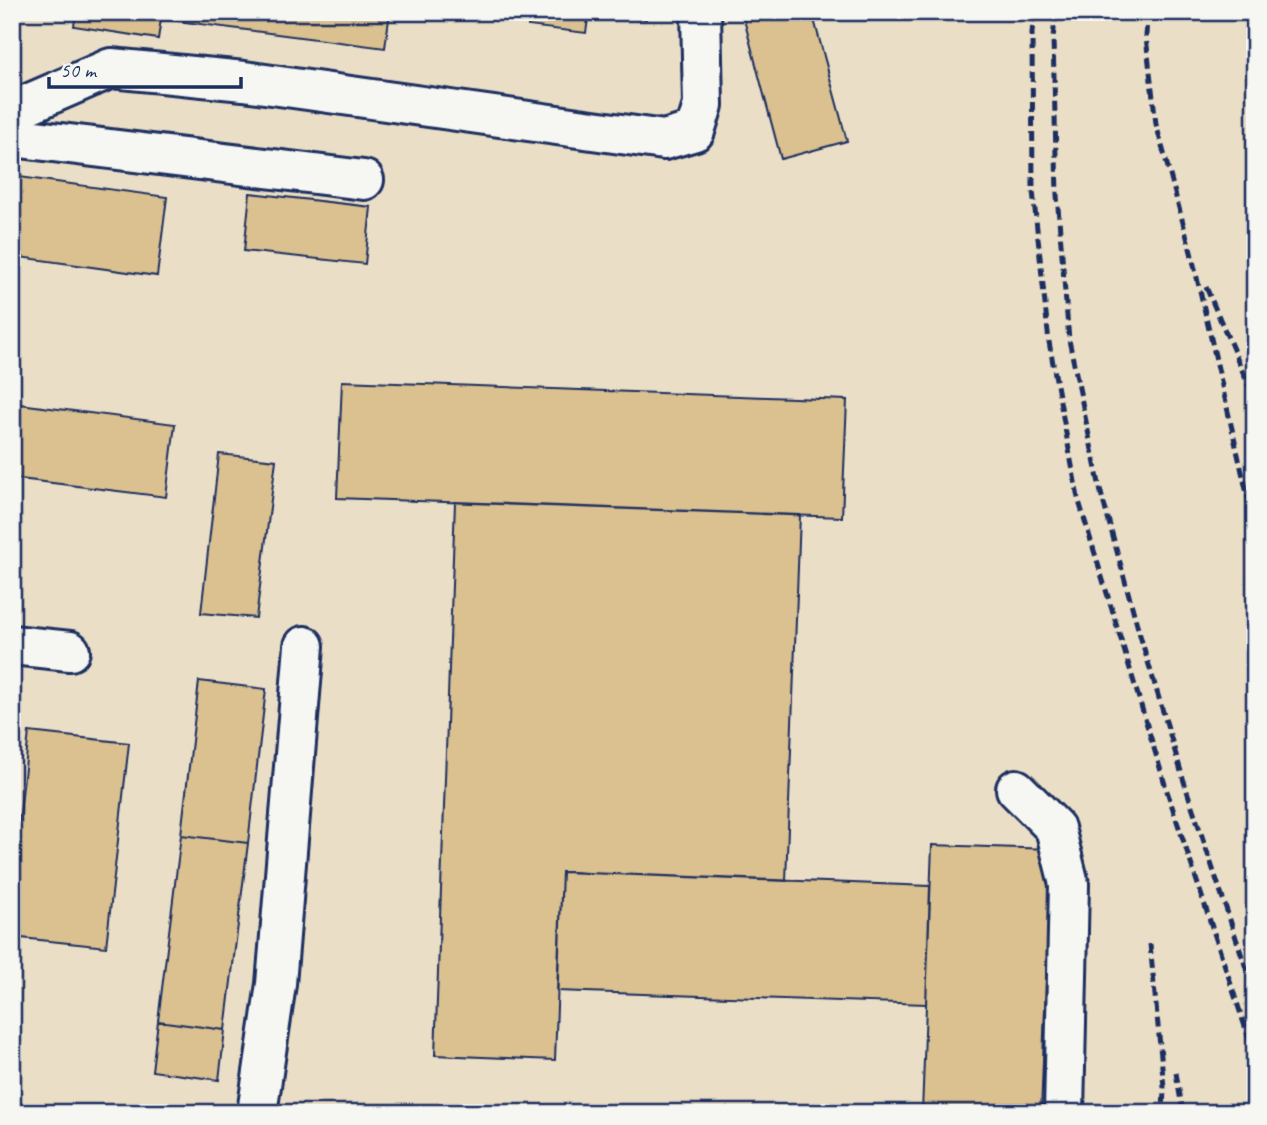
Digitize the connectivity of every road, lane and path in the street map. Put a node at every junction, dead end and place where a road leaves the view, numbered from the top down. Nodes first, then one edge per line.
1 (701, 12) edge
2 (12, 111) edge
3 (12, 137) edge
4 (364, 180) dead end
5 (12, 645) edge
6 (304, 646) dead end
7 (70, 651) dead end
8 (1016, 789) dead end
9 (257, 1113) edge
10 (1065, 1113) edge

1 - 2 lane
3 - 4 lane
5 - 7 lane
6 - 9 lane
8 - 10 lane

